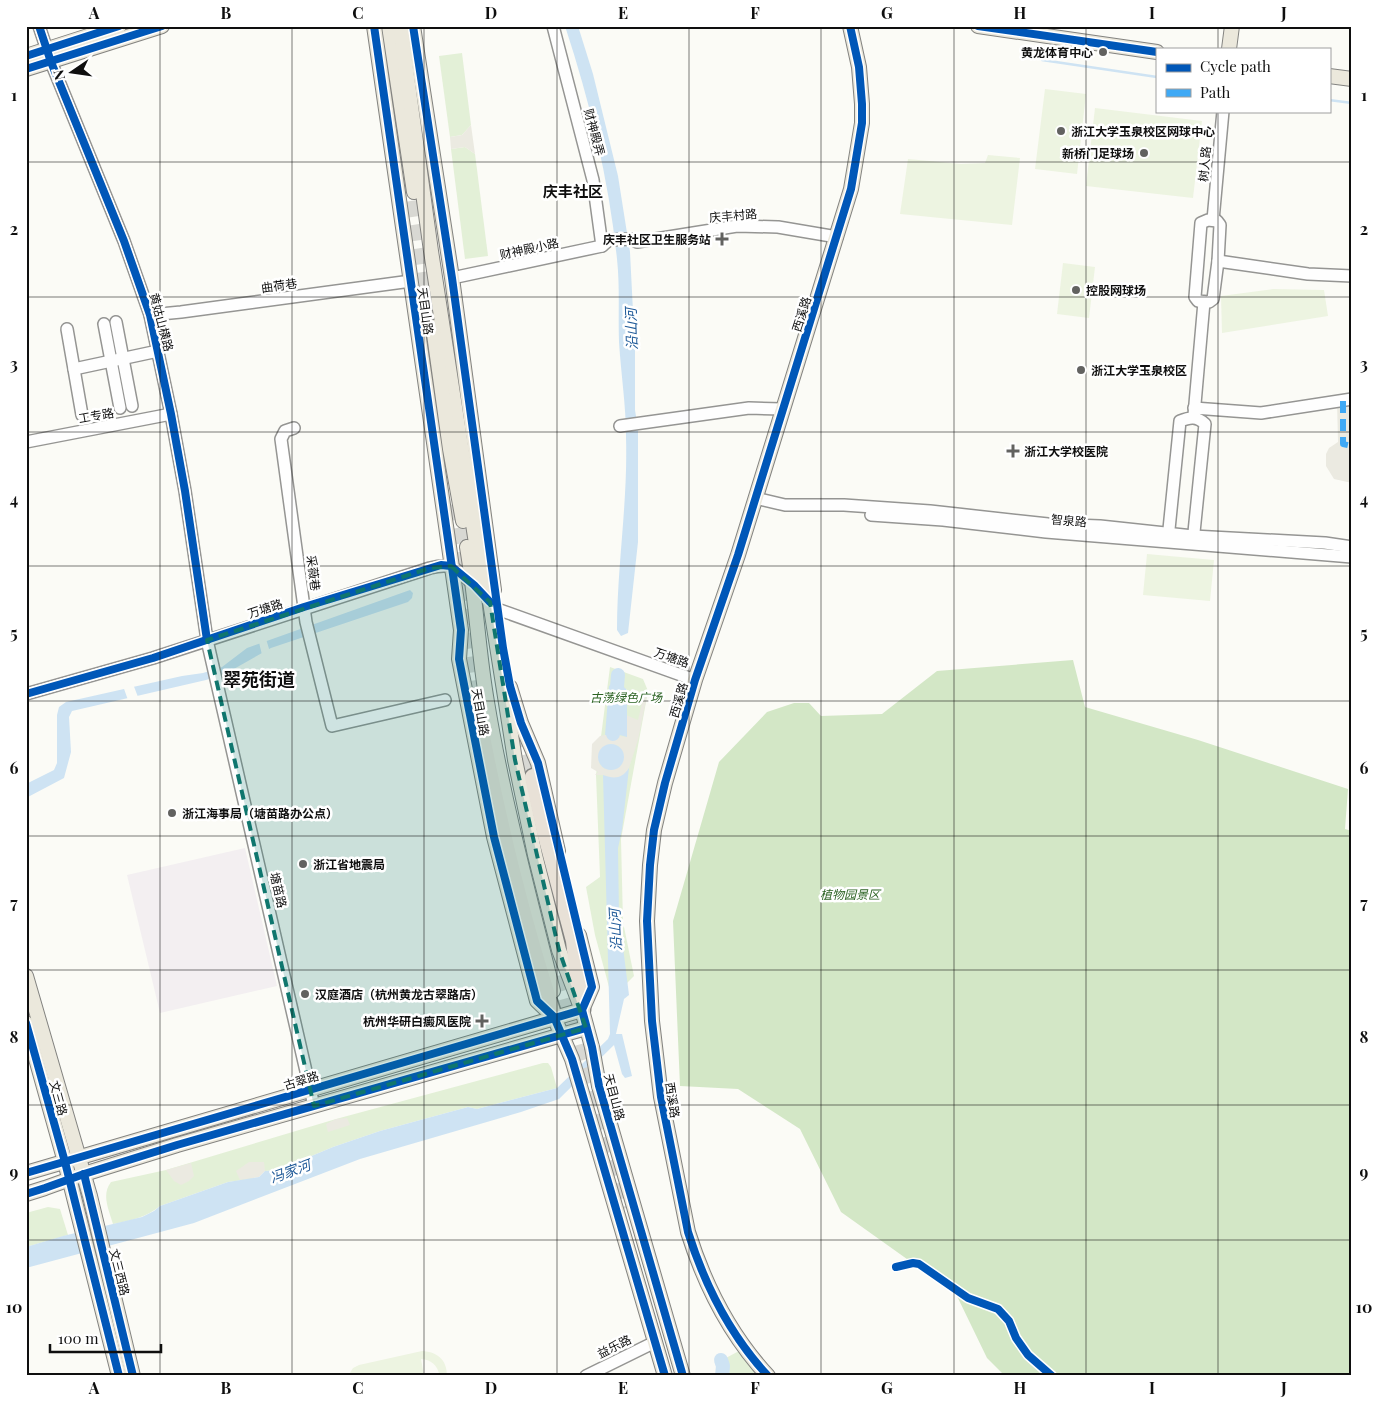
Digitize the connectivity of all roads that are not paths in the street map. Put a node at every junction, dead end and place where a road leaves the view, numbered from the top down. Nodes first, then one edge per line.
1 (39, 26) edge
2 (120, 26) edge
3 (162, 26) edge
4 (374, 26) edge
5 (389, 26) edge
6 (400, 26) edge
7 (413, 26) edge
8 (553, 26) edge
9 (850, 26) edge
10 (978, 26) edge
11 (1232, 26) edge
12 (1229, 48) edge
13 (1156, 52) edge
14 (26, 56) edge
15 (48, 56) junction
16 (26, 70) edge
17 (1330, 76) edge
18 (1352, 79) edge
19 (1221, 112) edge
20 (1210, 220) junction
21 (837, 236) junction
22 (606, 243) junction
23 (1218, 261) junction
24 (1352, 276) edge
25 (452, 278) junction
26 (411, 281) junction
27 (1204, 302) junction
28 (150, 315) junction
29 (67, 329) dead end
30 (158, 351) junction
31 (123, 358) junction
32 (111, 362) junction
33 (74, 369) junction
34 (1352, 399) edge
35 (132, 406) dead end
36 (120, 408) dead end
37 (782, 409) junction
38 (1194, 413) junction
39 (171, 414) junction
40 (82, 415) dead end
41 (622, 426) dead end
42 (294, 428) dead end
43 (26, 442) edge
44 (755, 498) junction
45 (1168, 537) junction
46 (1193, 540) junction
47 (1352, 547) edge
48 (1352, 557) edge
49 (451, 566) junction
50 (474, 585) junction
51 (493, 605) junction
52 (304, 607) junction
53 (207, 640) junction
54 (695, 680) junction
55 (26, 694) edge
56 (445, 700) dead end
57 (476, 706) tunnel mouth
58 (533, 777) tunnel mouth
59 (26, 976) edge
60 (582, 1010) junction
61 (554, 1017) junction
62 (26, 1023) edge
63 (586, 1028) junction
64 (562, 1034) junction
65 (311, 1089) junction
66 (314, 1106) junction
67 (79, 1157) junction
68 (65, 1162) junction
69 (26, 1173) edge
70 (84, 1174) junction
71 (68, 1179) junction
72 (26, 1194) edge
73 (654, 1342) junction
74 (119, 1376) edge
75 (133, 1376) edge
76 (586, 1376) edge
77 (665, 1376) edge
78 (683, 1376) edge
79 (768, 1376) edge

1 - 15 street, 黄姑山横路
2 - 15 main road
3 - 15 main road
4 - 26 main road, 天目山路
5 - 50 main road, 天目山路
6 - 51 main road, 天目山路
7 - 25 main road, 天目山路
8 - 22 street, 财神殿弄
9 - 21 main road, 西溪路
10 - 13 main road
11 - 12 main road
14 - 15 main road
15 - 16 main road
15 - 28 street, 黄姑山横路
17 - 18 main road
19 - 20 street, 树人路
20 - 23 street
20 - 27 street
21 - 22 street, 庆丰村路
21 - 37 main road, 西溪路
22 - 25 street, 财神殿小路
23 - 24 street
23 - 27 street
25 - 51 main road, 天目山路
26 - 28 street, 曲荷巷
26 - 49 main road, 天目山路
27 - 38 street
28 - 30 street, 黄姑山横路
29 - 33 street
30 - 31 street
30 - 39 street, 黄姑山横路
31 - 32 street
31 - 32 street
31 - 35 street
32 - 33 street
32 - 36 street
33 - 40 street
34 - 38 street
37 - 41 street
37 - 44 main road, 西溪路
38 - 45 street
38 - 46 street
39 - 43 street, 工专路
39 - 53 street, 黄姑山横路
42 - 52 street, 采薇巷
44 - 45 street, 智泉路
44 - 54 main road, 西溪路
45 - 46 street, 智泉路
46 - 47 street, 智泉路
46 - 48 street, 智泉路
49 - 50 street, 万塘路
49 - 52 street, 万塘路
49 - 61 main road, 天目山路
50 - 51 street, 万塘路
50 - 61 main road, 天目山路
51 - 54 street, 万塘路
51 - 60 main road, 天目山路
51 - 60 main road, 天目山路
52 - 53 street, 万塘路
52 - 56 street, 采薇巷
53 - 55 street, 万塘路
53 - 65 street, 塘苗路
54 - 79 main road, 西溪路
57 - 61 highway
58 - 60 highway
59 - 67 main road, 文三路
60 - 61 main road, 古翠路
60 - 63 main road, 天目山路
61 - 64 main road, 天目山路
61 - 65 main road, 古翠路
62 - 68 main road, 文三路
63 - 64 main road
63 - 78 main road, 天目山路, bridge
64 - 66 main road
64 - 73 main road, 天目山路
65 - 66 street, 塘苗路
65 - 67 main road, 古翠路
66 - 70 main road
67 - 68 main road, 古翠路
67 - 70 main road, 文三路
68 - 69 main road, 古翠路
68 - 71 main road, 文三路
70 - 71 main road
70 - 75 main road, 文三西路
71 - 72 main road
71 - 74 main road
73 - 76 street, 益乐路
73 - 77 main road, 天目山路

